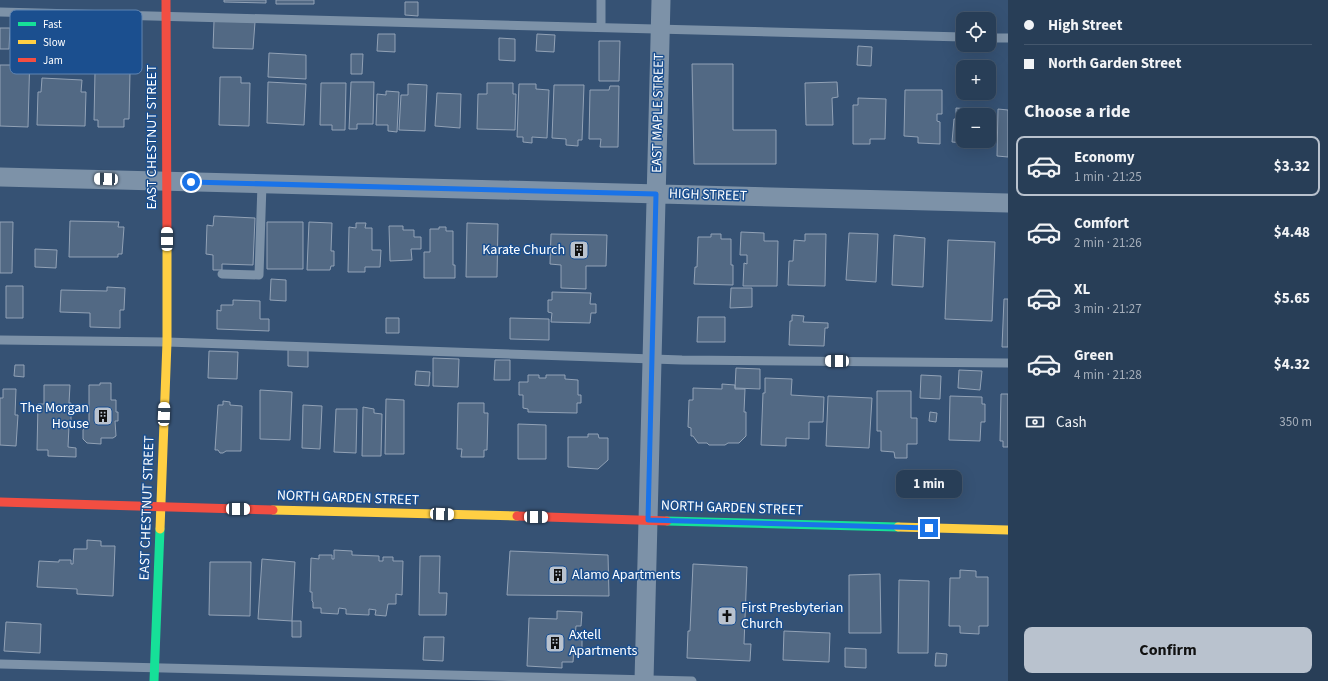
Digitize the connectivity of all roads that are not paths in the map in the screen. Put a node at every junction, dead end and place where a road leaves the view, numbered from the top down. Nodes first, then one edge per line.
1 (166, 0) edge
2 (601, 0) edge
3 (661, 0) edge
4 (0, 12) edge
5 (10, 12) edge
6 (142, 15) edge
7 (166, 16) junction
8 (601, 27) junction
9 (660, 29) junction
10 (956, 37) edge
11 (996, 38) edge
12 (1008, 38) edge
13 (0, 177) edge
14 (166, 181) junction
15 (262, 184) junction
16 (656, 194) junction
17 (1008, 203) edge
18 (222, 274) dead end
19 (0, 340) edge
20 (167, 342) junction
21 (652, 359) junction
22 (1008, 363) edge
23 (0, 502) edge
24 (161, 507) junction
25 (648, 520) junction
26 (1008, 530) edge
27 (0, 664) edge
28 (155, 668) junction
29 (644, 680) edge
30 (154, 681) edge
31 (692, 681) edge

1 - 7 street, EAST CHESTNUT STREET
2 - 8 lane
3 - 9 street, EAST MAPLE STREET
4 - 5 lane
6 - 7 lane
7 - 8 lane
7 - 14 street, EAST CHESTNUT STREET
8 - 9 lane
9 - 10 lane
9 - 16 street, EAST MAPLE STREET
11 - 12 lane
13 - 14 street, HIGH STREET
14 - 15 street, HIGH STREET
14 - 20 street, EAST CHESTNUT STREET
15 - 16 street, HIGH STREET
15 - 18 lane
16 - 17 street, HIGH STREET
16 - 21 street, EAST MAPLE STREET
19 - 20 lane
20 - 21 lane
20 - 24 street, EAST CHESTNUT STREET
21 - 22 lane
21 - 25 street, EAST MAPLE STREET
23 - 24 street, NORTH GARDEN STREET
24 - 25 street, NORTH GARDEN STREET
24 - 28 street, EAST CHESTNUT STREET
25 - 26 street, NORTH GARDEN STREET
25 - 29 street, EAST MAPLE STREET
27 - 28 lane
28 - 29 lane
28 - 30 street, EAST CHESTNUT STREET
29 - 31 lane

